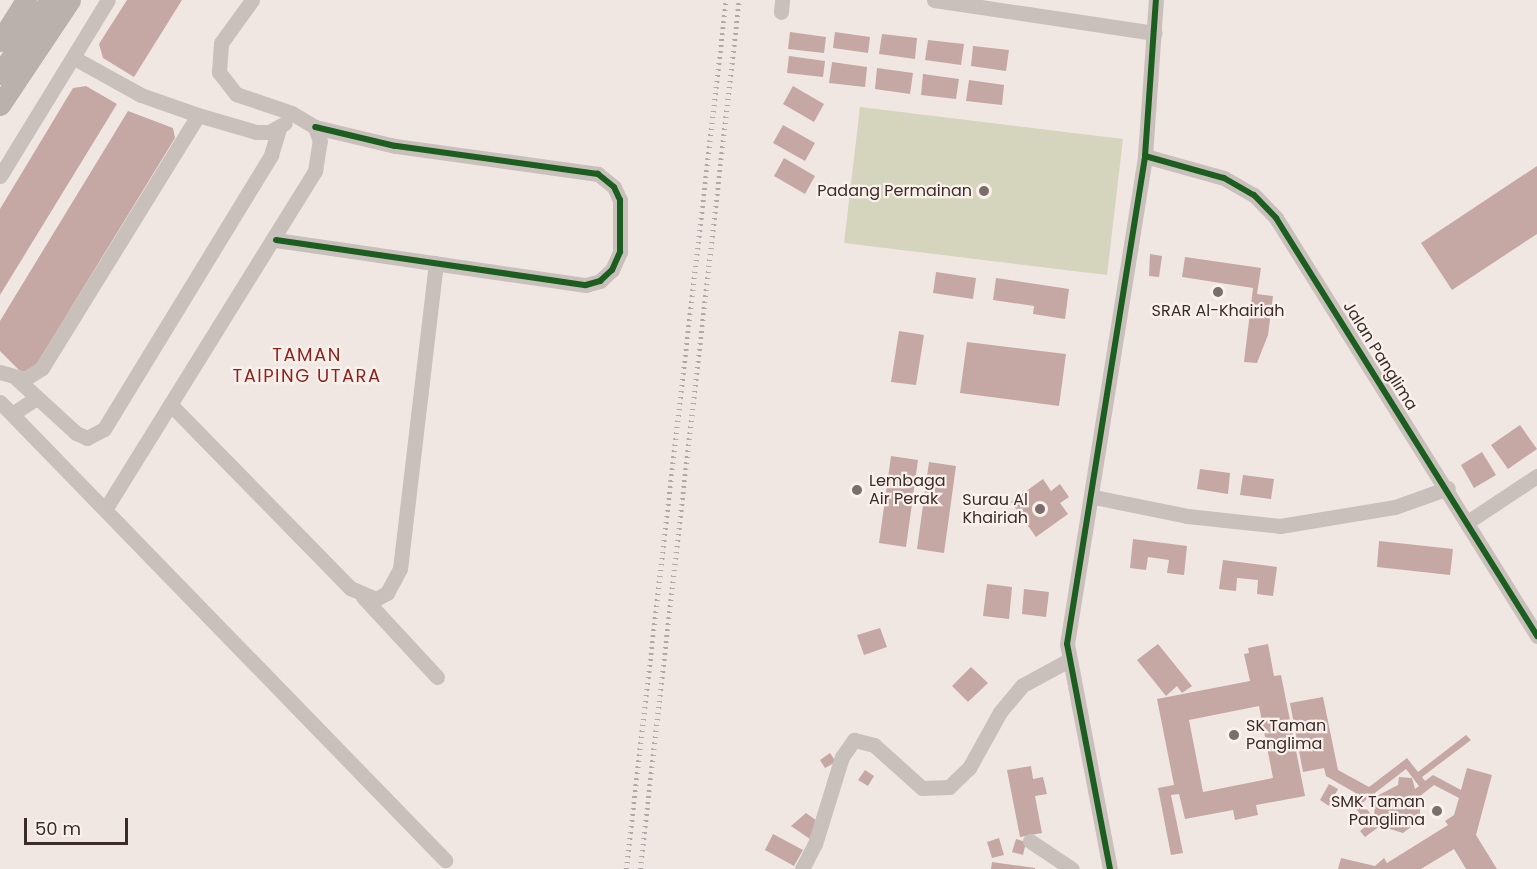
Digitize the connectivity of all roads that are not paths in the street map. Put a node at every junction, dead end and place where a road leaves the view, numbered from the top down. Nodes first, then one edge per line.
1 (26, 0) edge
2 (50, 0) edge
3 (70, 0) edge
4 (108, 0) edge
5 (252, 0) edge
6 (934, 0) edge
7 (1156, 0) edge
8 (1155, 33) junction
9 (0, 41) edge
10 (76, 59) junction
11 (0, 74) edge
12 (0, 105) edge
13 (292, 113) junction
14 (198, 115) junction
15 (315, 127) junction
16 (279, 129) junction
17 (1145, 156) junction
18 (0, 176) edge
19 (276, 240) junction
20 (436, 263) junction
21 (0, 372) edge
22 (17, 379) junction
23 (37, 398) junction
24 (0, 402) edge
25 (172, 406) junction
26 (12, 414) junction
27 (1537, 476) edge
28 (1448, 488) junction
29 (1094, 497) junction
30 (106, 508) junction
31 (1469, 521) junction
32 (363, 597) junction
33 (1537, 636) edge
34 (1067, 661) junction
35 (437, 676) dead end
36 (1030, 841) dead end
37 (445, 860) dead end
38 (802, 869) edge
39 (1072, 869) edge
40 (1110, 869) edge

1 - 9 main road
2 - 11 main road
3 - 12 main road
4 - 10 street
5 - 13 street
6 - 8 street
7 - 8 street
8 - 17 street
10 - 14 street
10 - 18 street
13 - 15 street
13 - 16 street
14 - 16 street
14 - 22 street
15 - 19 street
15 - 20 street
16 - 23 street
17 - 28 street, Jalan Panglima
17 - 29 street
19 - 20 street
19 - 25 street
20 - 32 street
21 - 22 street
22 - 23 street
23 - 26 street
24 - 26 street
25 - 30 street
25 - 32 street
26 - 30 street
27 - 31 street
28 - 29 street
28 - 31 street, Jalan Panglima
29 - 34 street
30 - 37 street
31 - 33 street, Jalan Panglima
32 - 35 street
34 - 38 street
34 - 40 street
36 - 39 street

